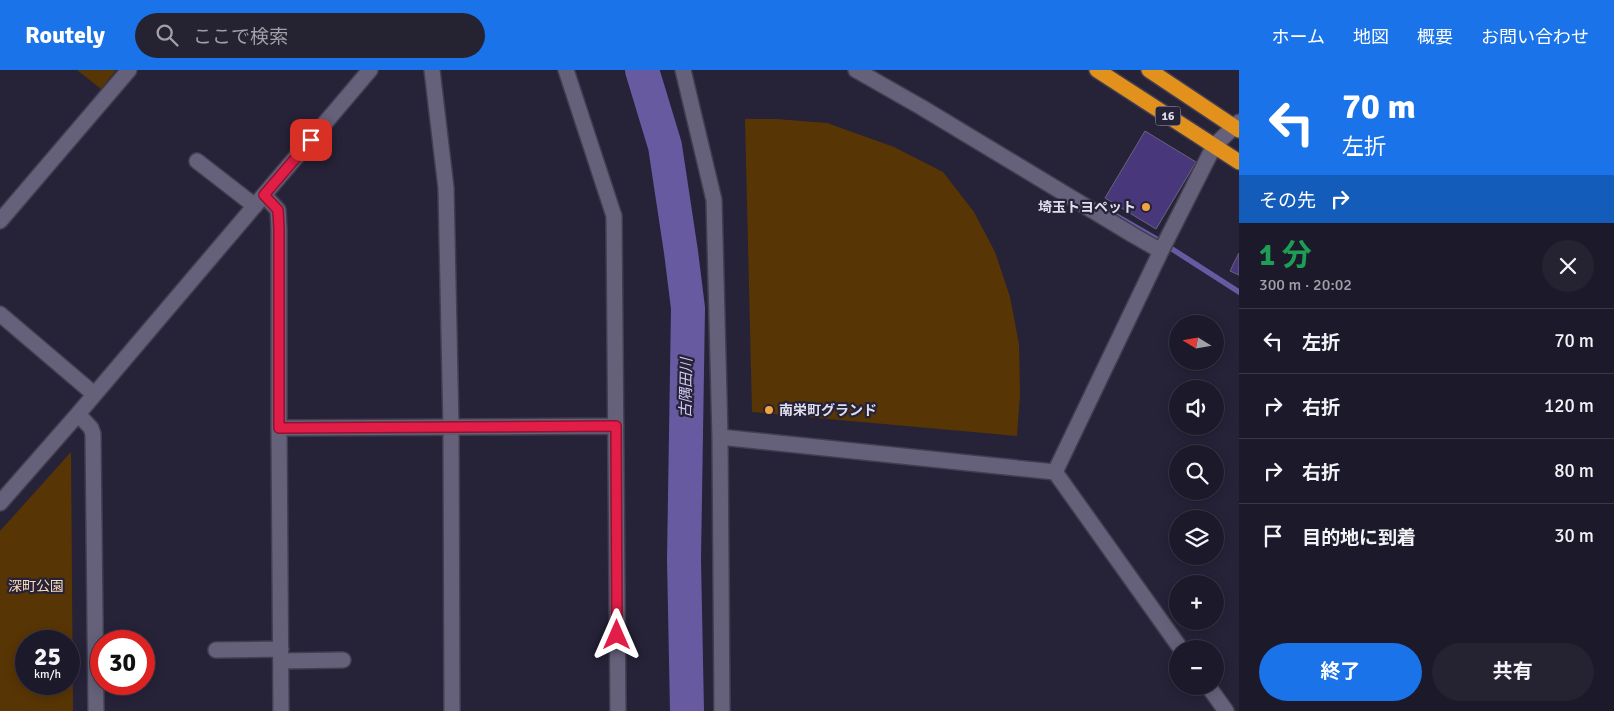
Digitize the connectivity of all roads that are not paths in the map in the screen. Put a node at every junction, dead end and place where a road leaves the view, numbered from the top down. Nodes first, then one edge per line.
1 (129, 70) edge
2 (370, 70) edge
3 (432, 70) edge
4 (566, 70) edge
5 (683, 70) edge
6 (856, 70) edge
7 (1097, 70) edge
8 (1148, 70) edge
9 (1237, 126) edge
10 (1214, 146) junction
11 (197, 161) dead end
12 (1239, 162) edge
13 (259, 200) junction
14 (0, 221) edge
15 (1161, 251) junction
16 (0, 314) edge
17 (94, 394) junction
18 (78, 414) junction
19 (616, 426) junction
20 (451, 427) junction
21 (279, 428) junction
22 (720, 437) junction
23 (1055, 472) junction
24 (0, 503) edge
25 (1175, 640) edge
26 (216, 650) dead end
27 (280, 655) junction
28 (343, 660) dead end
29 (1214, 695) edge
30 (96, 711) edge
31 (281, 711) edge
32 (452, 711) edge
33 (618, 711) edge
34 (722, 711) edge
35 (1226, 711) edge

1 - 14 street
2 - 13 street
3 - 20 street
4 - 19 street
5 - 22 street
6 - 15 street
7 - 10 highway, 16
8 - 9 highway, 16
9 - 10 street
10 - 12 highway, 16
10 - 15 street
11 - 13 street
13 - 17 street
13 - 21 street
15 - 23 street
16 - 17 street
17 - 18 street
18 - 24 street
18 - 30 street
19 - 20 street
19 - 33 street
20 - 21 street
20 - 32 street
21 - 27 street
22 - 23 street
22 - 34 street
23 - 25 street
26 - 27 street
27 - 28 street
27 - 31 street
29 - 35 street

